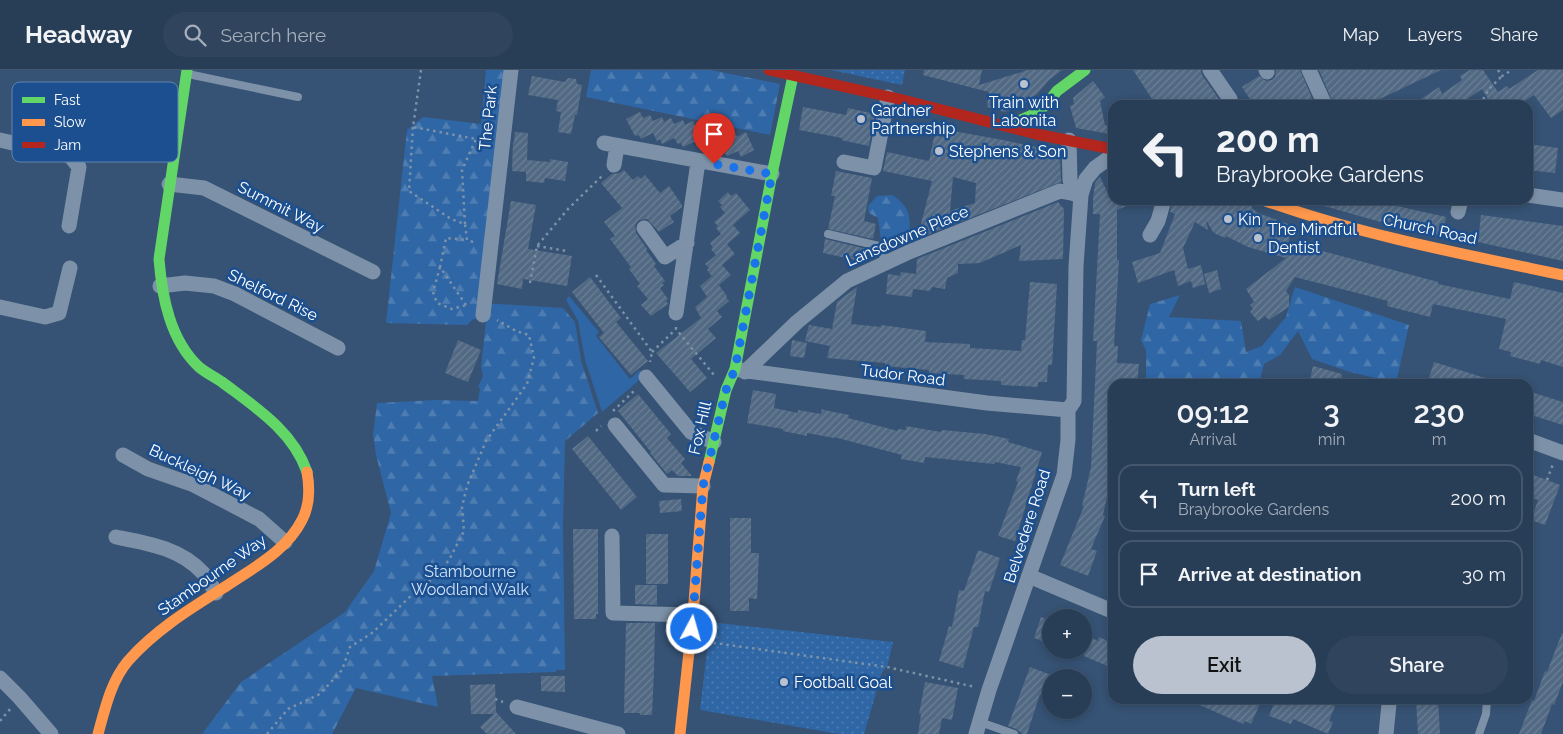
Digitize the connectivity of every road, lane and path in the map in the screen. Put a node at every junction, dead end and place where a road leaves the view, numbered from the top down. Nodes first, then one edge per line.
1 (421, 70) edge
2 (511, 70) edge
3 (769, 70) edge
4 (1084, 70) edge
5 (1210, 70) edge
6 (1309, 70) edge
7 (1498, 70) edge
8 (1512, 70) edge
9 (187, 72) edge
10 (793, 76) junction
11 (1502, 76) junction
12 (298, 97) dead end
13 (888, 97) junction
14 (1230, 99) dead end
15 (1323, 100) edge
16 (1483, 100) edge
17 (1007, 126) junction
18 (413, 127) junction
19 (1055, 127) dead end
20 (178, 128) edge
21 (504, 137) junction
22 (476, 139) junction
23 (1066, 139) junction
24 (1108, 148) edge
25 (1108, 159) edge
26 (75, 162) edge
27 (173, 162) edge
28 (698, 162) junction
29 (844, 162) dead end
30 (614, 164) joint
31 (772, 174) junction
32 (169, 184) junction
33 (1078, 195) junction
34 (1533, 196) edge
35 (1563, 200) edge
36 (1163, 205) edge
37 (1275, 205) edge
38 (465, 224) junction
39 (69, 226) dead end
40 (644, 228) dead end
41 (828, 234) dead end
42 (1150, 235) dead end
43 (467, 240) junction
44 (687, 243) junction
45 (537, 246) junction
46 (491, 248) junction
47 (567, 251) dead end
48 (886, 262) junction
49 (440, 267) junction
50 (70, 268) dead end
51 (373, 272) dead end
52 (596, 275) dead end
53 (1563, 275) edge
54 (530, 283) dead end
55 (160, 286) junction
56 (0, 307) edge
57 (676, 313) joint
58 (484, 315) joint
59 (676, 329) junction
60 (338, 348) dead end
61 (652, 352) junction
62 (740, 371) junction
63 (713, 373) dead end
64 (646, 377) joint
65 (633, 392) dead end
66 (617, 407) dead end
67 (1068, 410) junction
68 (615, 425) dead end
69 (714, 442) junction
70 (1533, 442) edge
71 (1563, 453) edge
72 (123, 455) dead end
73 (703, 486) junction
74 (612, 536) dead end
75 (116, 537) dead end
76 (285, 542) junction
77 (1029, 576) junction
78 (216, 593) junction
79 (1108, 609) edge
80 (693, 615) junction
81 (690, 642) junction
82 (0, 678) edge
83 (989, 690) junction
84 (495, 699) dead end
85 (1389, 704) edge
86 (1487, 704) edge
87 (512, 705) joint
88 (978, 728) edge
89 (51, 734) edge
90 (98, 734) edge
91 (267, 734) edge
92 (618, 734) edge
93 (680, 734) edge
94 (1014, 734) edge
95 (1386, 734) edge
96 (1479, 734) edge

1 - 18 path
2 - 21 street, The Park
3 - 10 street
4 - 17 street
5 - 14 street
6 - 15 street
7 - 11 path
8 - 11 path
9 - 12 lane
9 - 20 street, Stambourne Way
10 - 13 street
10 - 31 street, Fox Hill
11 - 16 path
13 - 17 street
13 - 29 street
17 - 23 street
18 - 22 path
18 - 38 path
19 - 23 street
21 - 22 path
21 - 46 street, The Park
22 - 38 path
23 - 24 street
23 - 33 street, Belvedere Road
25 - 33 street, Belvedere Road
26 - 39 street
27 - 32 street, Stambourne Way
28 - 30 street
28 - 31 street
28 - 44 street
30 - 45 path
31 - 62 street, Fox Hill
32 - 51 street, Summit Way
32 - 55 street, Stambourne Way
33 - 48 street, Lansdowne Place
33 - 67 street, Belvedere Road
34 - 35 street
36 - 42 street
37 - 53 street, Church Road
38 - 43 path
40 - 44 street
41 - 48 lane
43 - 46 path
43 - 49 path
44 - 57 street
45 - 47 path
45 - 54 path
46 - 58 street
48 - 62 street, Lansdowne Place
49 - 49 path
50 - 56 street
52 - 61 path
55 - 60 street, Shelford Rise
55 - 76 street, Stambourne Way
57 - 59 path
58 - 91 path
59 - 61 path
59 - 63 path
61 - 64 path
62 - 67 street, Tudor Road
62 - 69 street, Fox Hill
64 - 69 street
65 - 66 path
67 - 77 street, Belvedere Road
68 - 73 street
69 - 73 street, Fox Hill
70 - 71 street
72 - 76 street, Buckleigh Way
73 - 80 street, Fox Hill
74 - 80 street
75 - 78 street
76 - 78 street, Stambourne Way
77 - 79 street
77 - 83 street, Belvedere Road
78 - 90 street, Stambourne Way
80 - 81 street, Fox Hill
81 - 83 path
81 - 93 street, Fox Hill
82 - 89 street
83 - 88 street, Belvedere Road
84 - 87 path
85 - 95 street
86 - 96 lane
87 - 92 street
88 - 94 lane

